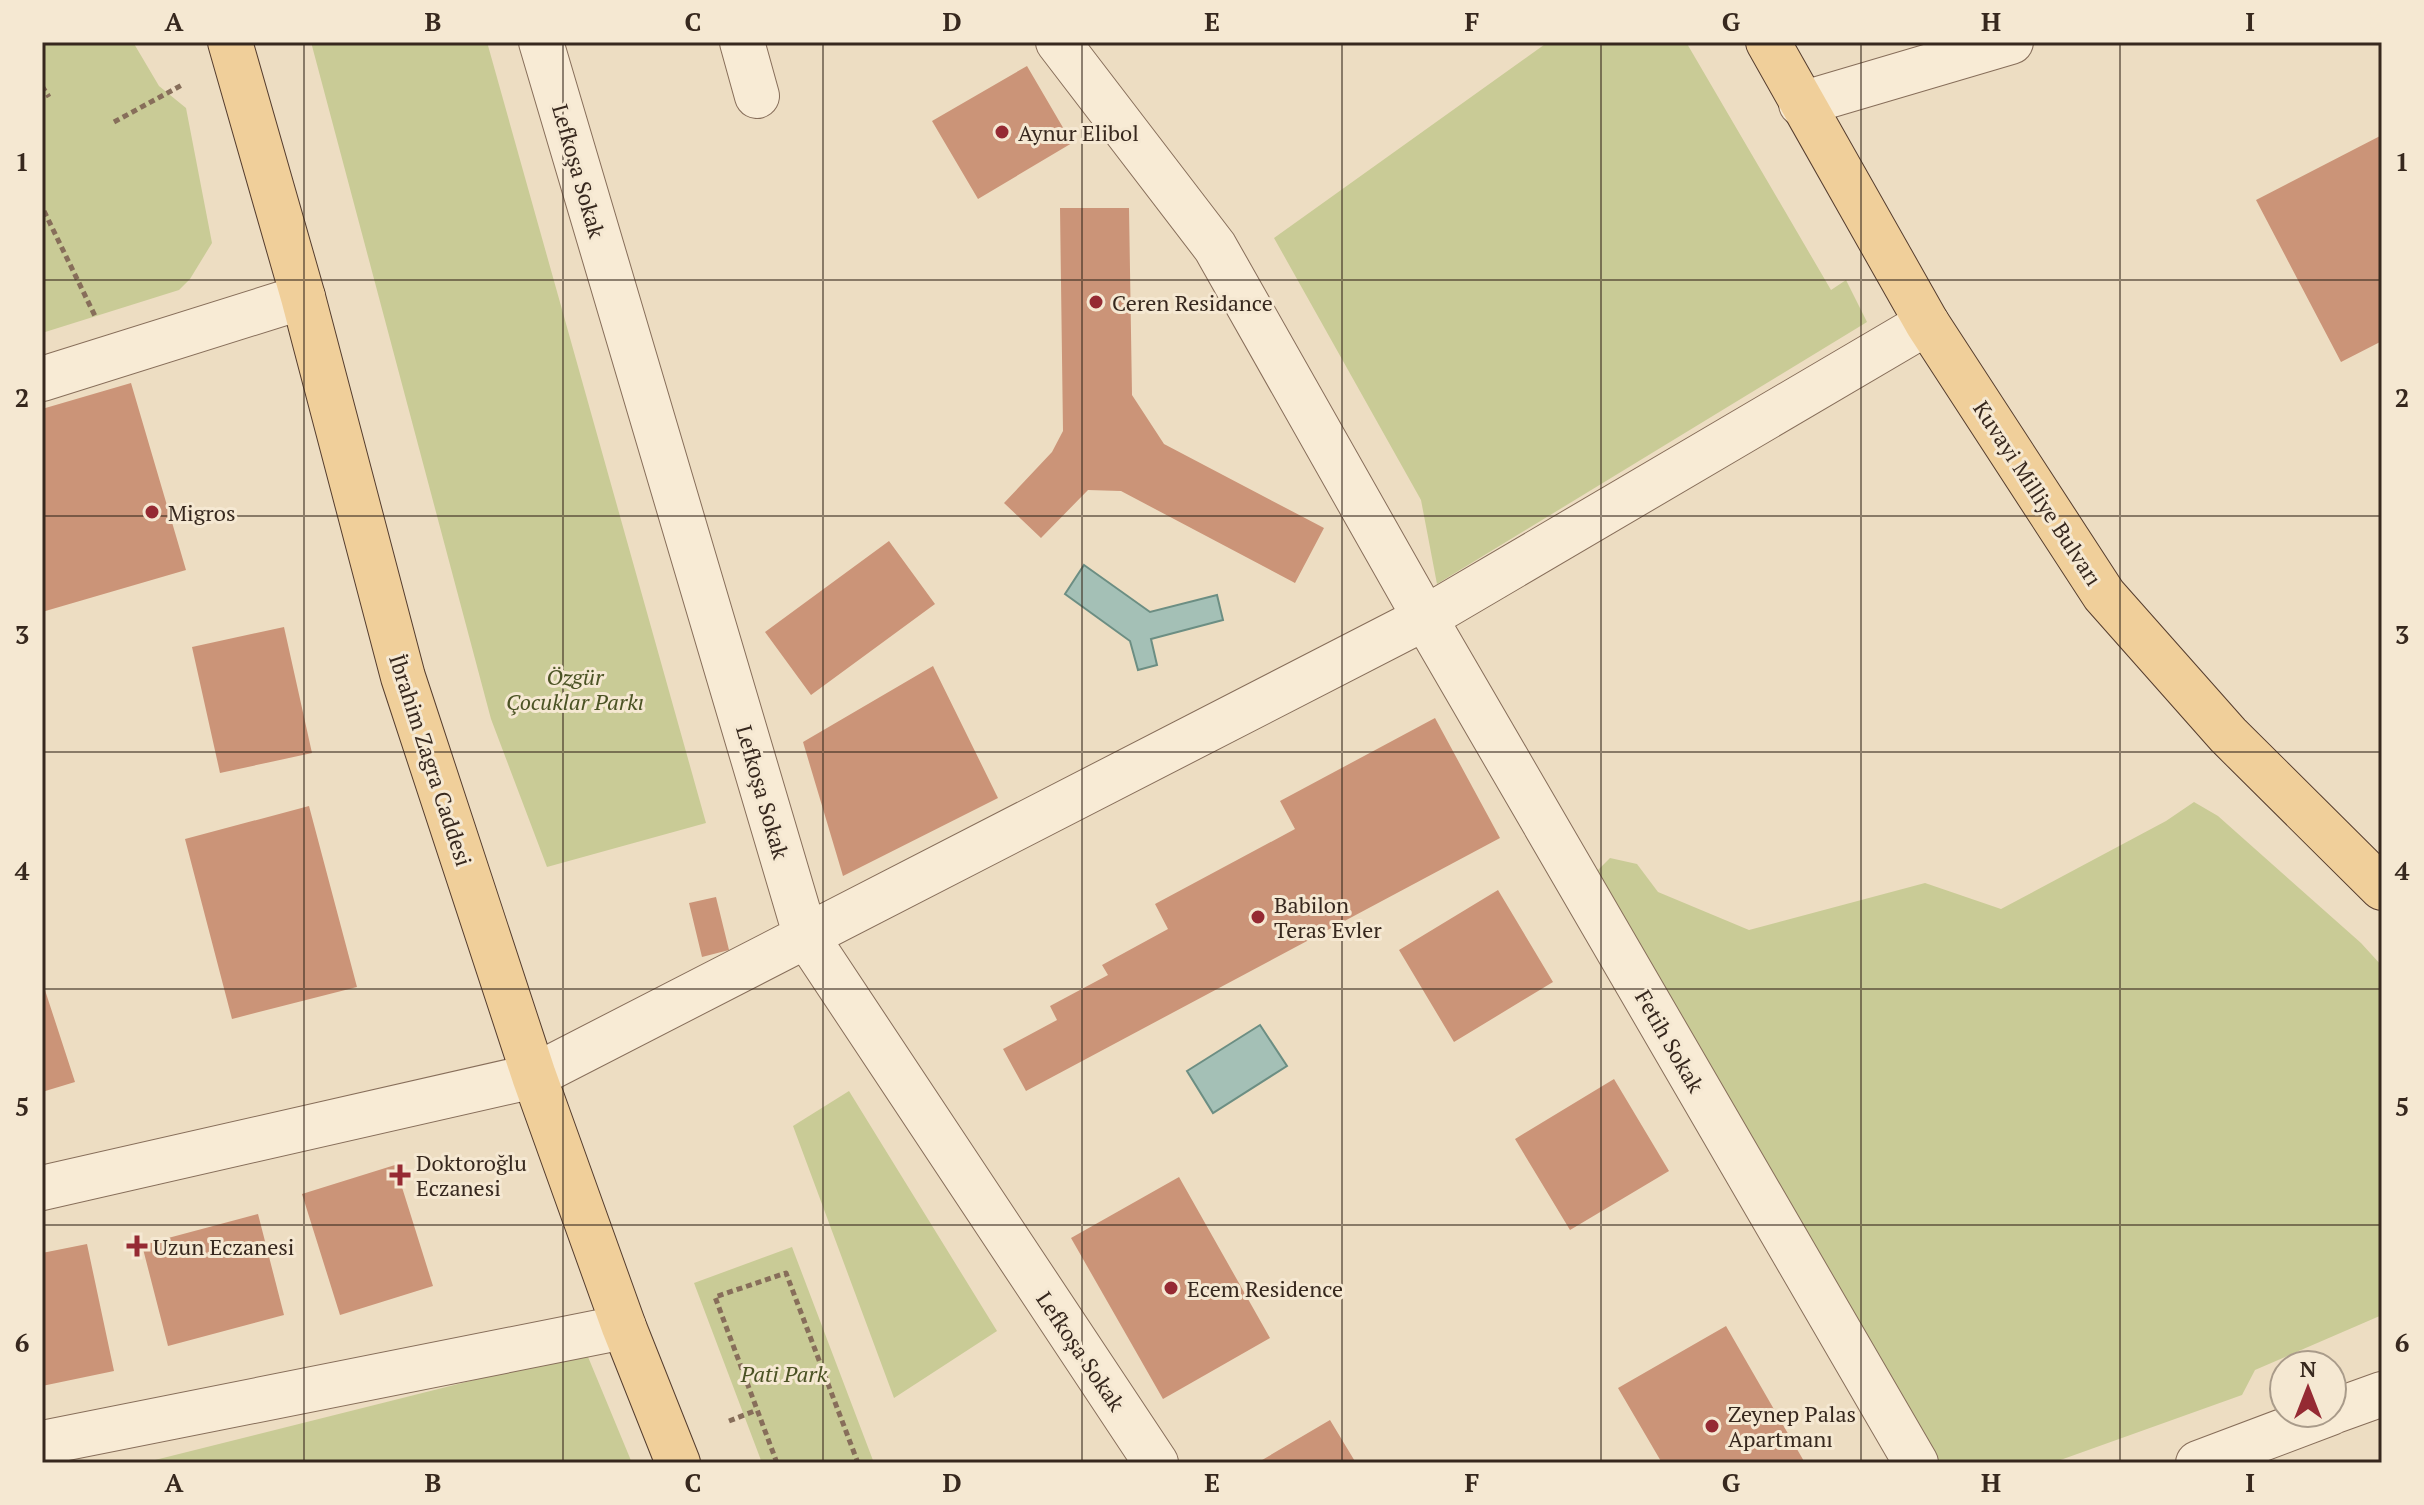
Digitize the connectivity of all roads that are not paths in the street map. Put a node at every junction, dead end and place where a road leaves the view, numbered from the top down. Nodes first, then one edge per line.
1 (230, 42) edge
2 (541, 42) edge
3 (742, 42) edge
4 (1058, 42) edge
5 (1768, 42) edge
6 (2011, 42) edge
7 (757, 96) dead end
8 (1801, 104) junction
9 (303, 297) junction
10 (1927, 323) junction
11 (42, 379) edge
12 (1425, 618) junction
13 (2382, 888) edge
14 (805, 934) junction
15 (534, 1076) junction
16 (42, 1188) edge
17 (624, 1327) junction
18 (2382, 1394) edge
19 (2348, 1407) edge
20 (2288, 1429) edge
21 (42, 1443) edge
22 (678, 1463) edge
23 (1156, 1463) edge
24 (1916, 1463) edge
25 (2198, 1463) edge

1 - 9 main road, İbrahim Zagra Caddesi
2 - 14 street, Lefkoşa Sokak
3 - 7 street
4 - 12 street, Fetih Sokak
5 - 8 main road, Kuvayi Milliye Bulvarı
6 - 8 street
8 - 10 main road, Kuvayi Milliye Bulvarı
9 - 11 street
9 - 15 main road, İbrahim Zagra Caddesi
10 - 12 street
10 - 13 main road, Kuvayi Milliye Bulvarı
12 - 14 street
12 - 24 street, Fetih Sokak
14 - 15 street
14 - 23 street, Lefkoşa Sokak
15 - 16 street
15 - 17 main road, İbrahim Zagra Caddesi
17 - 21 street
17 - 22 main road, İbrahim Zagra Caddesi
18 - 19 street
20 - 25 street

